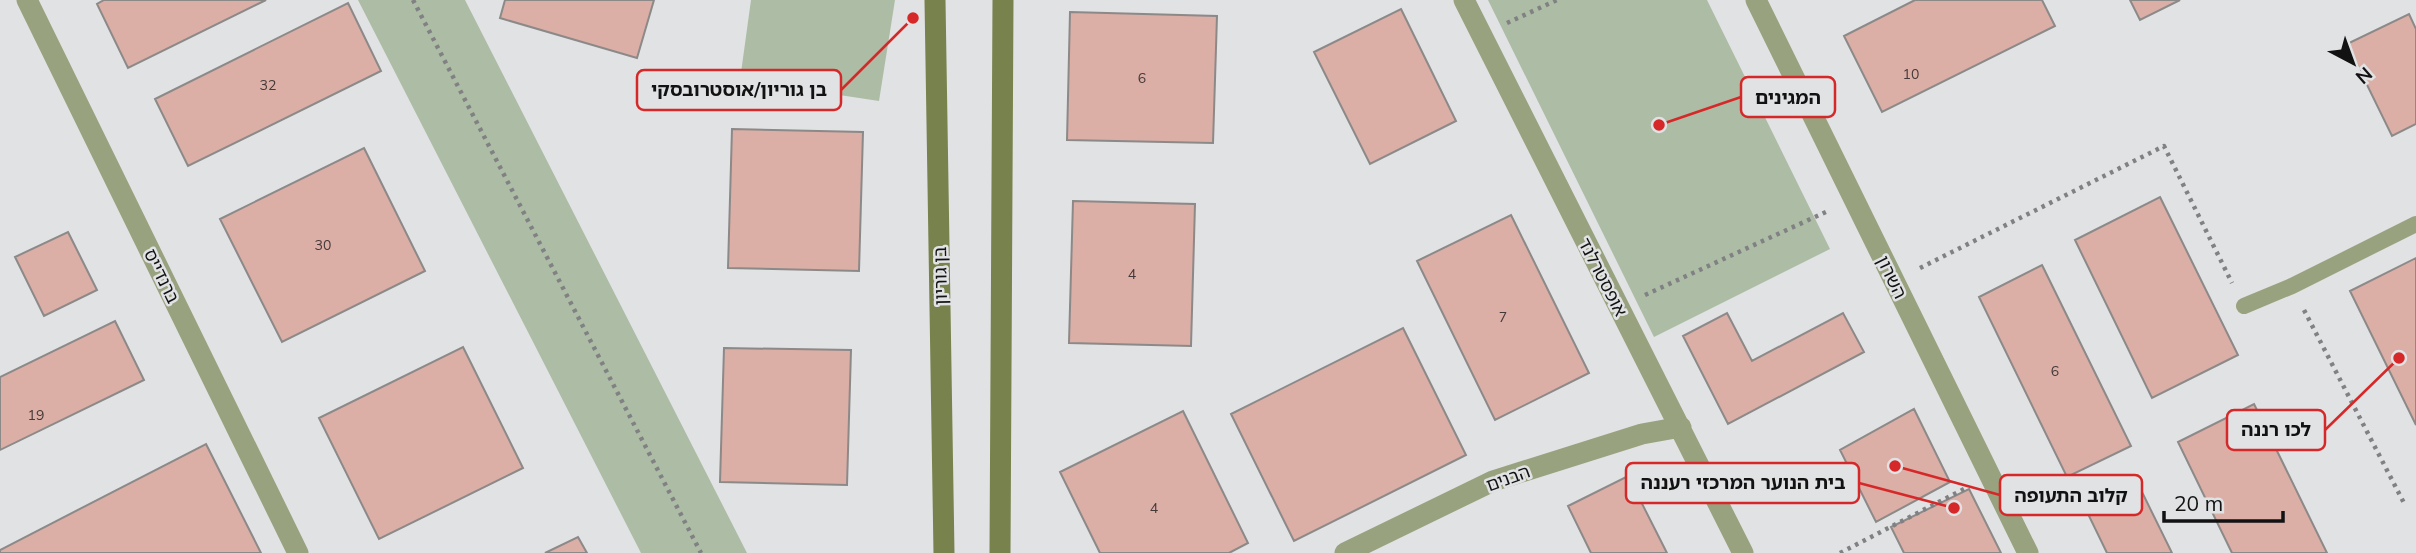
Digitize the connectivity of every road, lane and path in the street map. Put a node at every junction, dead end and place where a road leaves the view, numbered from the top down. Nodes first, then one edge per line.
1 (27, 0) edge
2 (413, 0) edge
3 (935, 0) edge
4 (1003, 0) edge
5 (1464, 0) edge
6 (1557, 0) edge
7 (1756, 0) edge
8 (1481, 34) junction
9 (1854, 199) junction
10 (2416, 224) edge
11 (1894, 281) junction
12 (2292, 286) junction
13 (2244, 306) joint
14 (1618, 307) junction
15 (1681, 428) junction
16 (1990, 476) junction
17 (2405, 505) dead end
18 (298, 553) edge
19 (701, 553) edge
20 (944, 553) edge
21 (1000, 553) edge
22 (1345, 553) edge
23 (1743, 553) edge
24 (1840, 553) edge
25 (2028, 553) edge

1 - 18 street, ברנדייס
2 - 19 path
3 - 20 main road, בן גוריון
4 - 21 main road
5 - 8 street, אופסטרלנד
6 - 8 path
7 - 9 street, השרון
8 - 14 street, אופסטרלנד
9 - 11 street, השרון
9 - 14 path
10 - 12 lane
11 - 13 path
11 - 16 street, השרון
12 - 13 lane
12 - 17 path
14 - 15 street, אופסטרלנד
15 - 22 street, הבנים
15 - 23 street, אופסטרלנד
16 - 24 path
16 - 25 street, השרון

